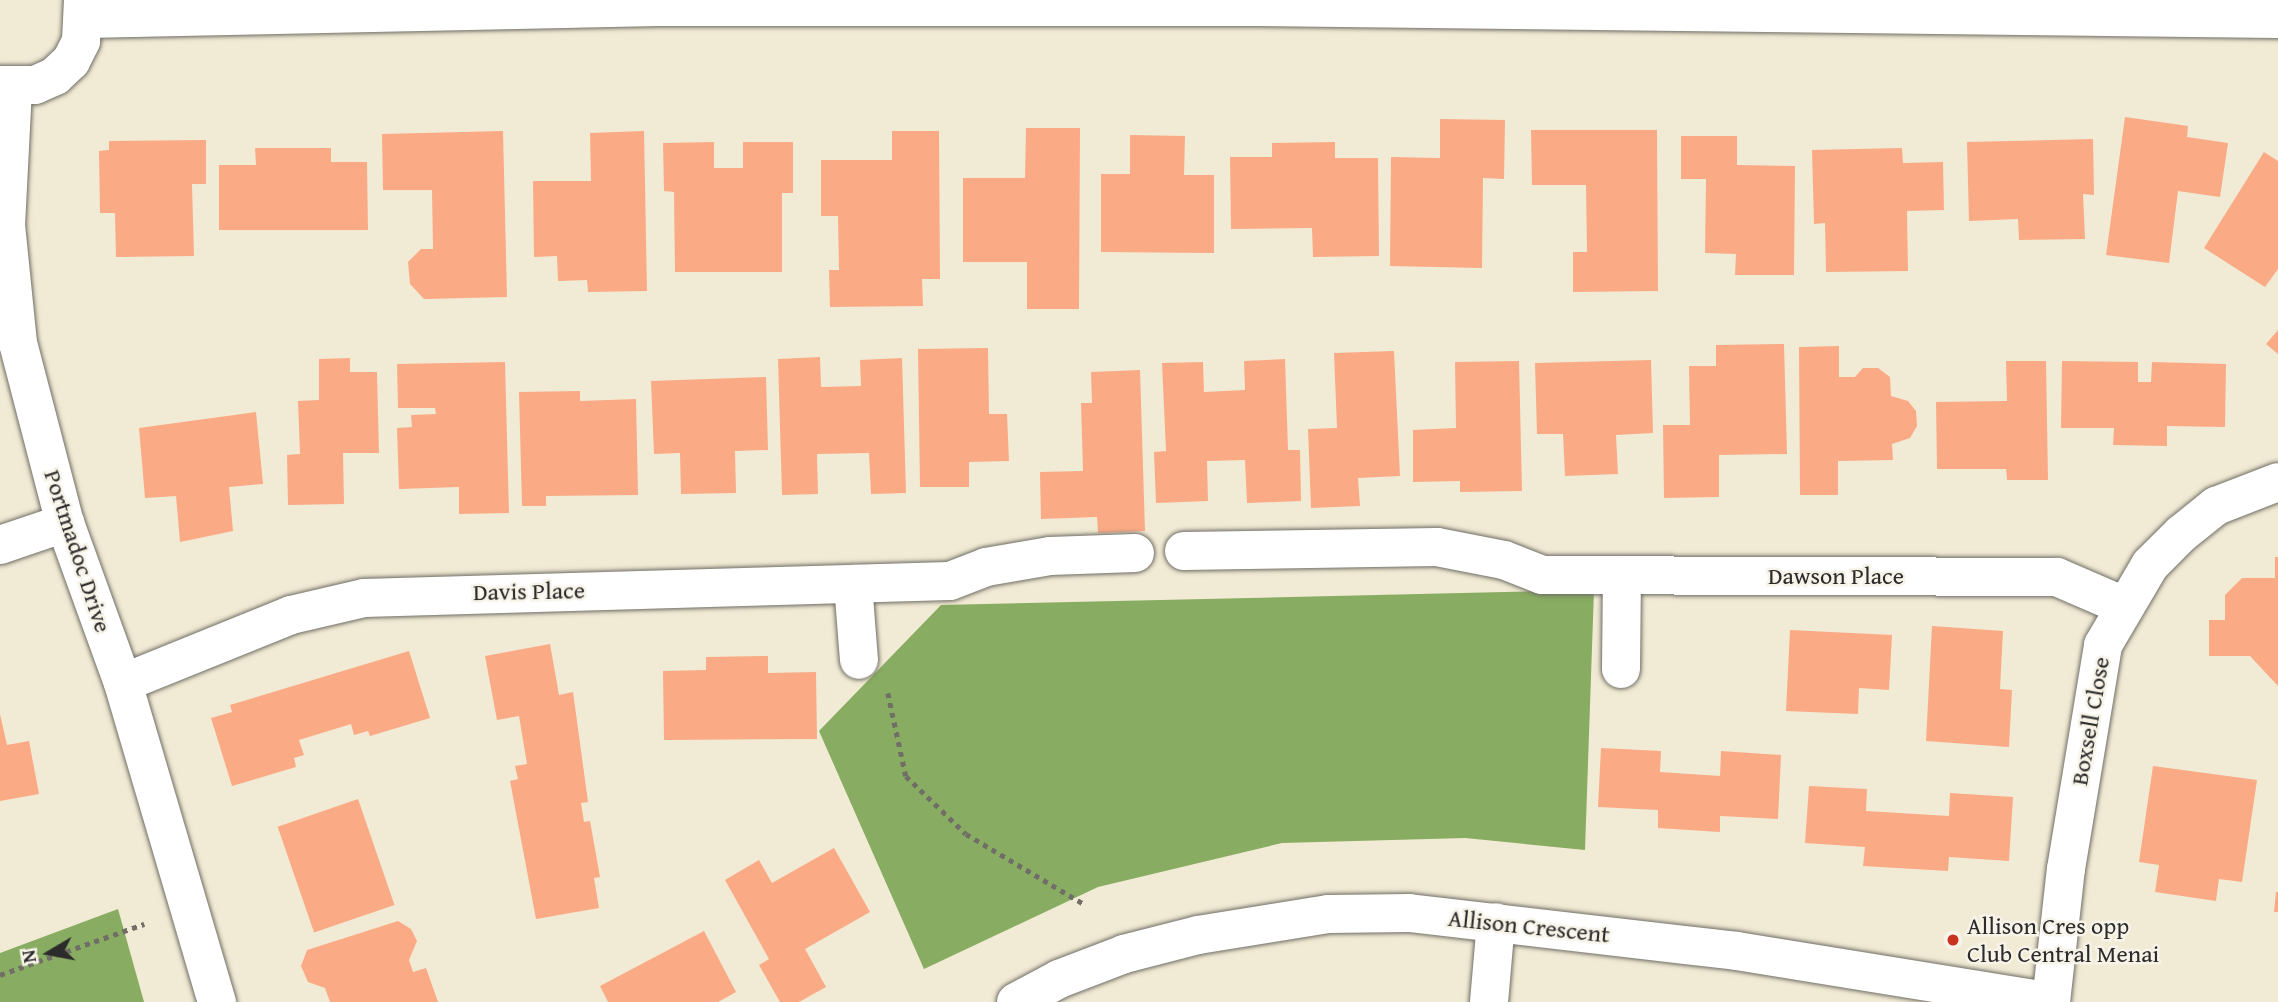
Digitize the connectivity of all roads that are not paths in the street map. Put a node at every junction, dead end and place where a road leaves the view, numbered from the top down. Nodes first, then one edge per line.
1 (1256, 3) edge
2 (660, 4) edge
3 (1929, 7) edge
4 (84, 10) edge
5 (2278, 19) edge
6 (7, 86) edge
7 (2278, 482) edge
8 (65, 523) junction
9 (0, 545) edge
10 (1184, 551) dead end
11 (1135, 553) dead end
12 (1622, 575) junction
13 (853, 584) junction
14 (2124, 606) junction
15 (859, 660) road end
16 (1621, 669) dead end
17 (123, 683) junction
18 (1496, 922) junction
19 (217, 1002) edge
20 (1016, 1002) edge
21 (1489, 1002) edge
22 (2051, 1002) edge

1 - 2 street
1 - 3 street
2 - 4 street
3 - 5 street
4 - 6 street
6 - 8 street, Portmadoc Drive
7 - 14 street, Boxsell Close
8 - 9 street
8 - 17 street, Portmadoc Drive
10 - 12 street, Dawson Place
11 - 13 street, Davis Place
12 - 14 street, Dawson Place
12 - 16 street
13 - 15 street
13 - 17 street, Davis Place
14 - 22 street, Boxsell Close
17 - 19 street, Portmadoc Drive
18 - 20 street, Allison Crescent
18 - 21 street
18 - 22 street, Allison Crescent

